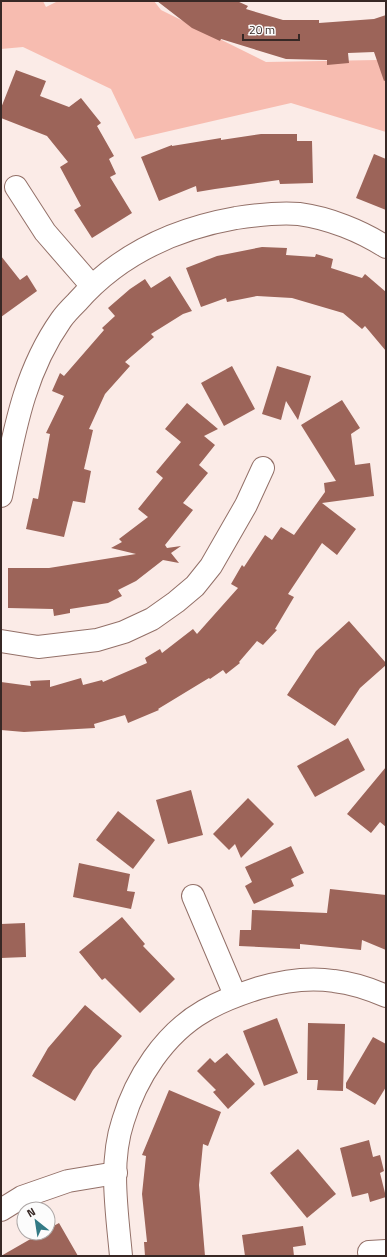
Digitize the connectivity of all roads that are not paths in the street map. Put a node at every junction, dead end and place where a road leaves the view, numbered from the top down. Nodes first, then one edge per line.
1 (16, 187) dead end
2 (386, 247) edge
3 (91, 285) junction
4 (263, 468) dead end
5 (1, 496) edge
6 (1, 641) edge
7 (193, 896) dead end
8 (235, 995) junction
9 (386, 996) edge
10 (116, 1173) junction
11 (1, 1210) edge
12 (121, 1256) edge

1 - 3 street
2 - 3 street
3 - 5 street
4 - 6 street
7 - 8 street
8 - 9 street
8 - 10 street
10 - 11 street
10 - 12 street

